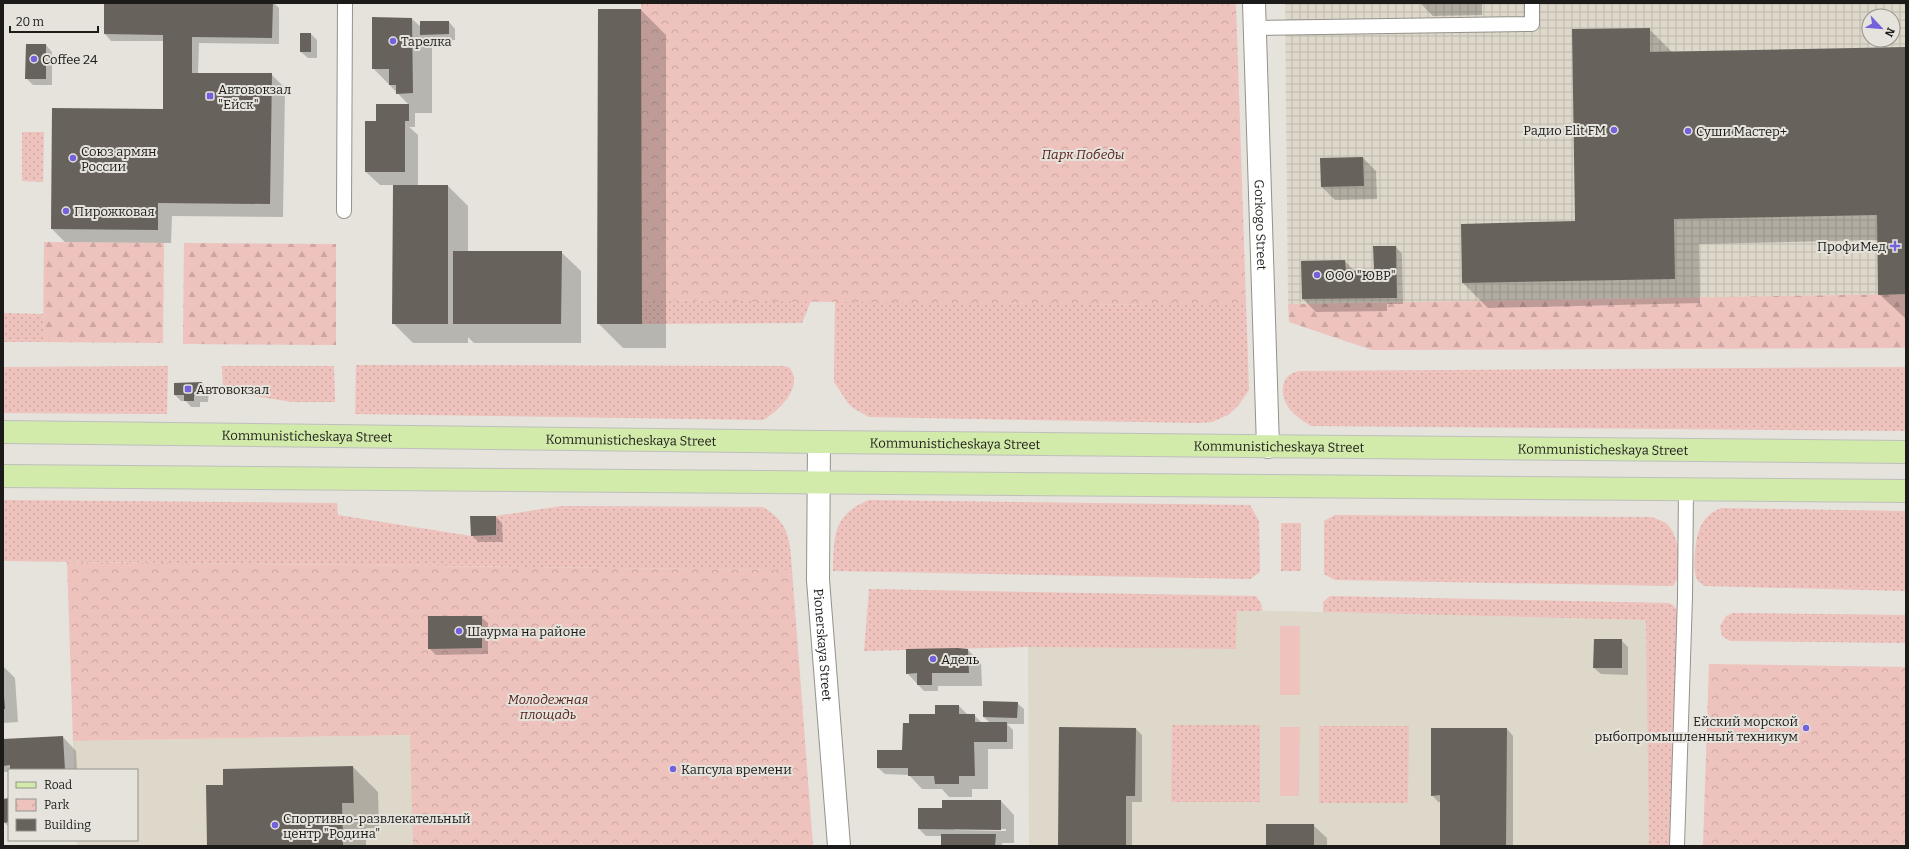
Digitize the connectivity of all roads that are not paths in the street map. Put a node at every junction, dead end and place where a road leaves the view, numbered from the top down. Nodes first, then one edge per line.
1 (346, 3) edge
2 (1254, 3) edge
3 (1532, 3) edge
4 (1255, 28) junction
5 (344, 211) dead end
6 (3, 432) edge
7 (819, 442) junction
8 (1268, 446) junction
9 (1906, 452) edge
10 (3, 476) edge
11 (820, 482) junction
12 (1686, 489) junction
13 (1906, 490) edge
14 (840, 846) edge
15 (1677, 846) edge

1 - 5 lane
2 - 4 street, Gorkogo Street
3 - 4 lane
4 - 8 street, Gorkogo Street
6 - 7 main road, Kommunisticheskaya Street
7 - 8 main road, Kommunisticheskaya Street
7 - 11 street, Pionerskaya Street
8 - 9 main road, Kommunisticheskaya Street
10 - 11 main road
11 - 12 main road
11 - 14 street, Pionerskaya Street
12 - 13 main road
12 - 15 lane

